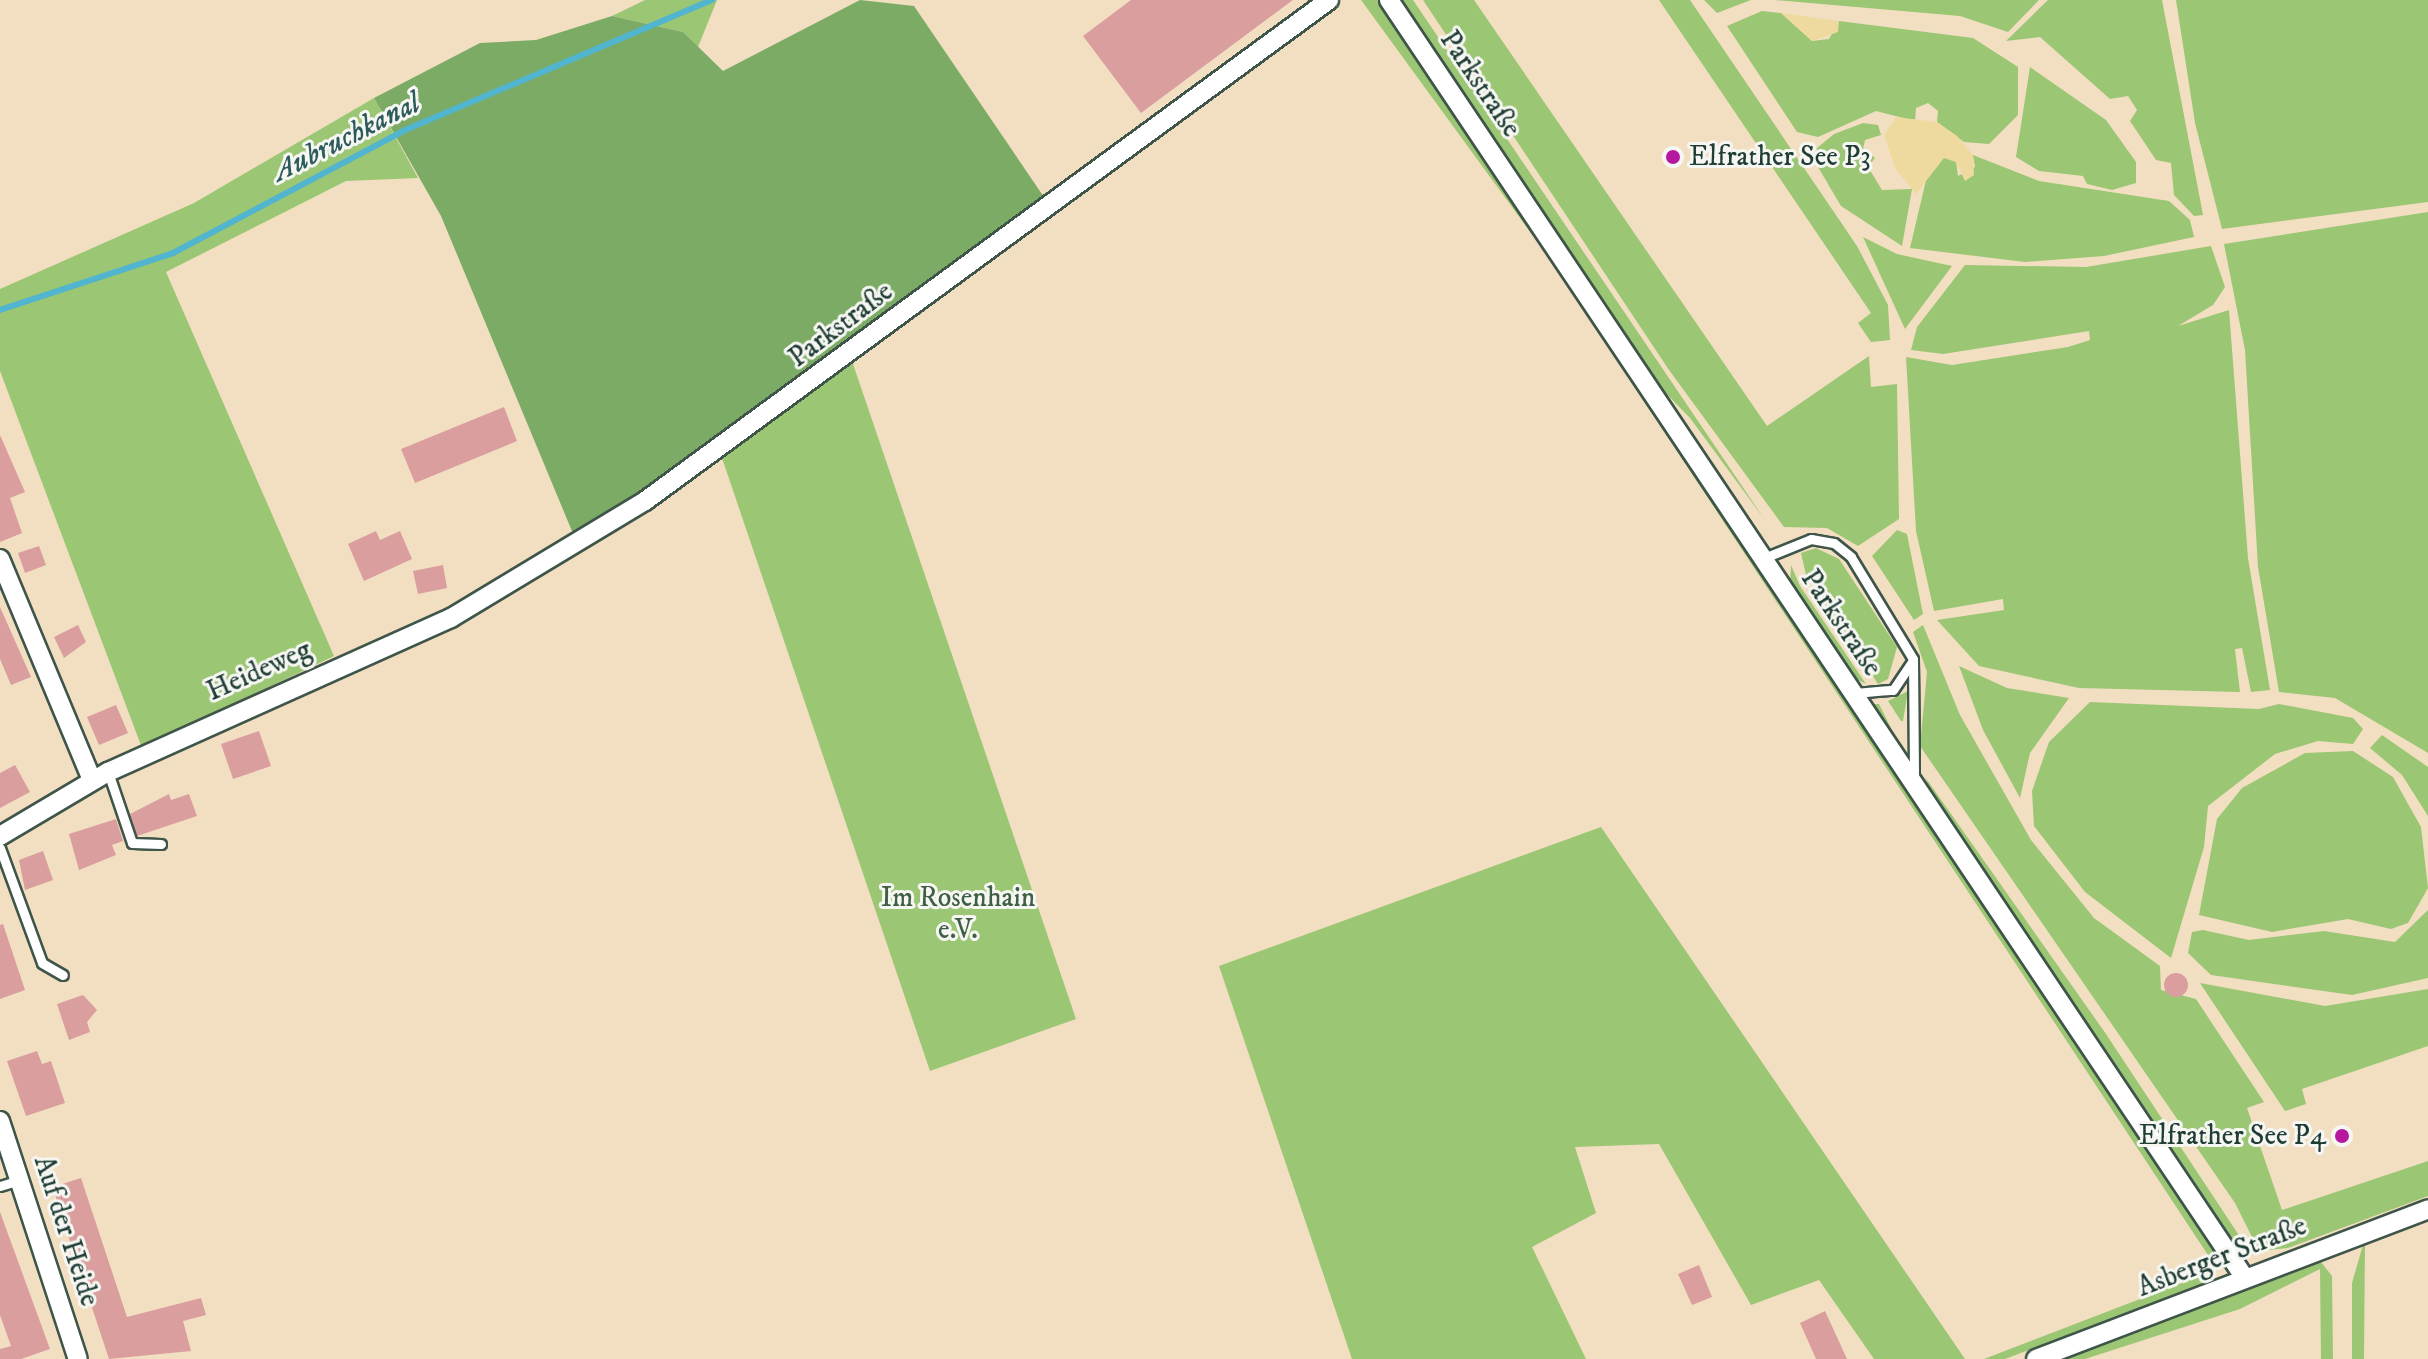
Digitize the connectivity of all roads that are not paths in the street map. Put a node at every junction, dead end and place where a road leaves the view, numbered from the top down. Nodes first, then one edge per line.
1 (1329, 0) edge
2 (1389, 0) edge
3 (1764, 558) junction
4 (0, 559) edge
5 (451, 618) joint
6 (1913, 659) junction
7 (1854, 693) junction
8 (100, 776) junction
9 (1914, 783) junction
10 (0, 836) edge
11 (161, 844) dead end
12 (0, 848) edge
13 (63, 975) dead end
14 (0, 1121) edge
15 (20, 1180) junction
16 (0, 1186) edge
17 (2428, 1209) edge
18 (2245, 1278) junction
19 (78, 1359) edge
20 (2036, 1359) edge

1 - 5 street, Parkstraße
2 - 3 street, Parkstraße
3 - 6 lane
3 - 7 street, Parkstraße
4 - 8 street
5 - 8 street, Heideweg
6 - 7 lane
6 - 9 lane
7 - 9 street, Parkstraße
8 - 10 street, Heideweg
8 - 11 lane
9 - 18 street, Parkstraße
12 - 13 lane
14 - 15 street, Auf der Heide
15 - 16 lane
15 - 19 street, Auf der Heide
17 - 18 street, Asberger Straße
18 - 20 street, Asberger Straße

